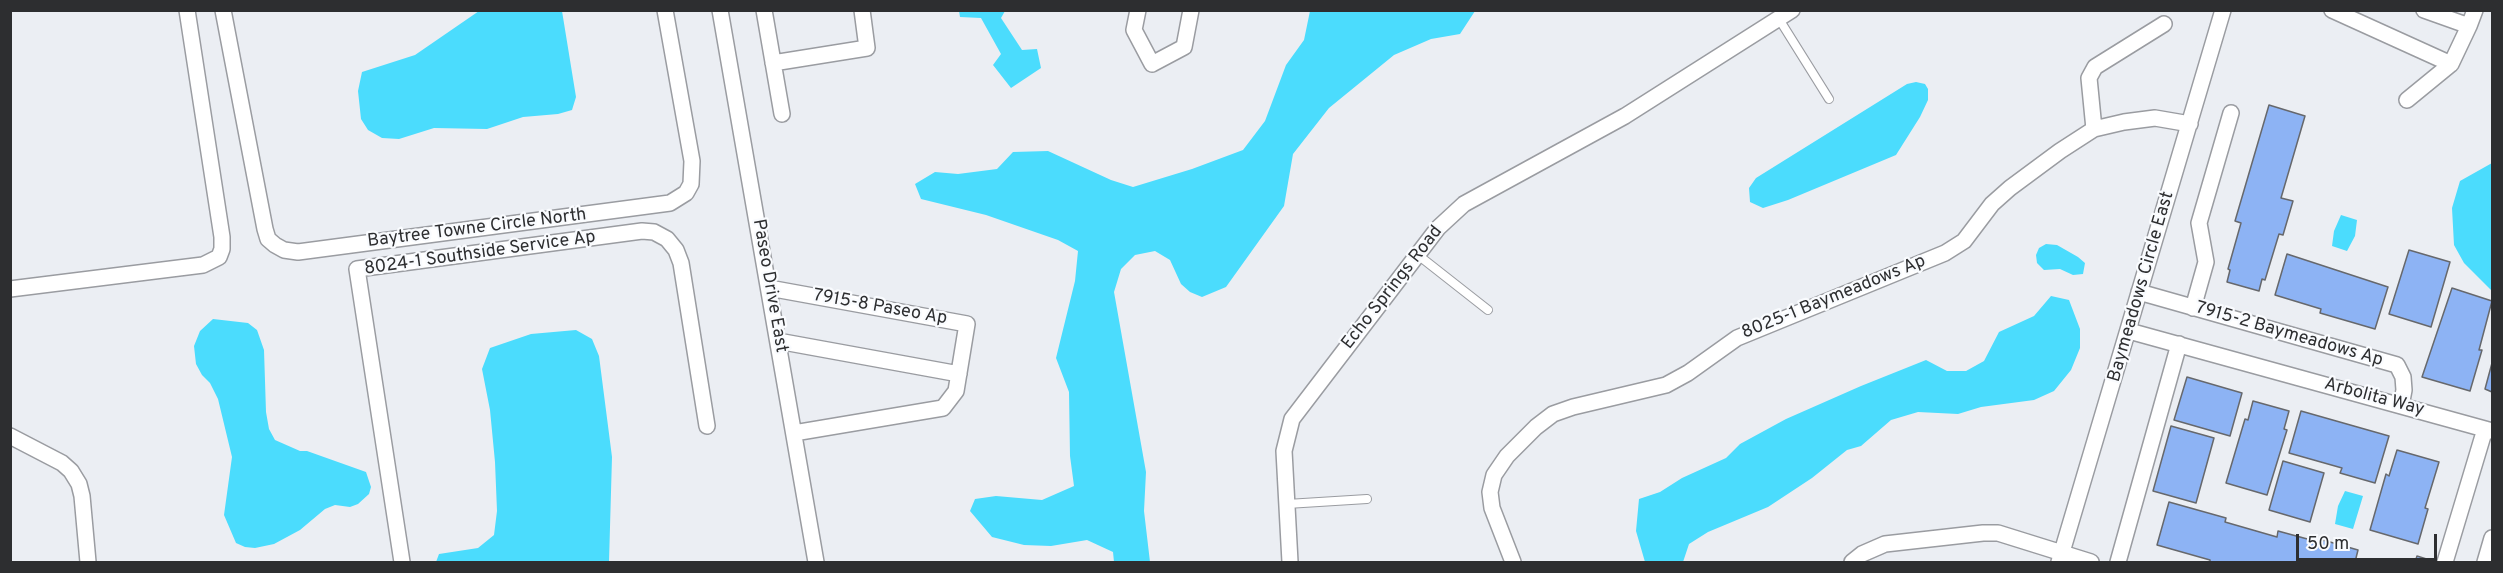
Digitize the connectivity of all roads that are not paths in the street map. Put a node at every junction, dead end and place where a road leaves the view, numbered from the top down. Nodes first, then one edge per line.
1 (187, 10) edge
2 (223, 10) edge
3 (665, 10) edge
4 (720, 10) edge
5 (764, 10) edge
6 (862, 10) edge
7 (1138, 10) edge
8 (1191, 10) edge
9 (2223, 10) edge
10 (2332, 10) edge
11 (2424, 10) edge
12 (2475, 10) edge
13 (1785, 15) edge
14 (2164, 24) dead end
15 (2469, 26) junction
16 (773, 63) junction
17 (2451, 64) junction
18 (1829, 99) dead end
19 (2407, 100) dead end
20 (2231, 113) dead end
21 (782, 114) dead end
22 (2190, 124) junction
23 (2094, 129) junction
24 (1418, 255) junction
25 (769, 288) junction
26 (10, 289) edge
27 (2139, 292) junction
28 (2193, 308) junction
29 (1488, 310) dead end
30 (2129, 331) junction
31 (778, 341) junction
32 (2180, 344) junction
33 (959, 374) junction
34 (2401, 406) junction
35 (707, 426) dead end
36 (2489, 430) edge
37 (794, 433) junction
38 (10, 436) edge
39 (1367, 499) dead end
40 (1287, 504) junction
41 (2493, 538) edge
42 (2061, 558) edge
43 (88, 562) edge
44 (402, 562) edge
45 (816, 562) edge
46 (1290, 562) edge
47 (1513, 562) edge
48 (1852, 562) edge
49 (2091, 562) edge
50 (2118, 562) edge
51 (2445, 562) edge
52 (2485, 562) edge

1 - 26 street
2 - 3 street, Baytree Towne Circle North
4 - 25 street, Paseo Drive East
5 - 16 street
6 - 16 street
7 - 8 street
9 - 22 street, Baymeadows Circle East
10 - 17 street
11 - 15 street
12 - 15 street
13 - 18 lane
13 - 24 street, Echo Springs Road
14 - 23 street
15 - 17 street
16 - 21 street
17 - 19 street
20 - 28 street
22 - 23 street, 8025-1 Baymeadows Ap
22 - 27 street, Baymeadows Circle East
23 - 47 street, 8025-1 Baymeadows Ap
24 - 29 lane
24 - 40 street, Echo Springs Road
25 - 31 street, Paseo Drive East
25 - 33 street, 7915-8 Paseo Ap
27 - 28 street, 7915-2 Baymeadows Ap
27 - 30 street, Baymeadows Circle East
28 - 34 street, 7915-2 Baymeadows Ap
30 - 32 street, Arbolita Way
30 - 42 street, Baymeadows Circle East
31 - 33 street
31 - 37 street, Paseo Drive East
32 - 34 street, Arbolita Way
32 - 50 street
33 - 37 street, 7915-8 Paseo Ap
34 - 36 street, Arbolita Way
35 - 44 street, 8024-1 Southside Service Ap
36 - 51 street, Arbolita Way
37 - 45 street, Paseo Drive East
38 - 43 street
39 - 40 lane
40 - 46 street, Echo Springs Road
41 - 52 street
42 - 48 street
42 - 49 street

